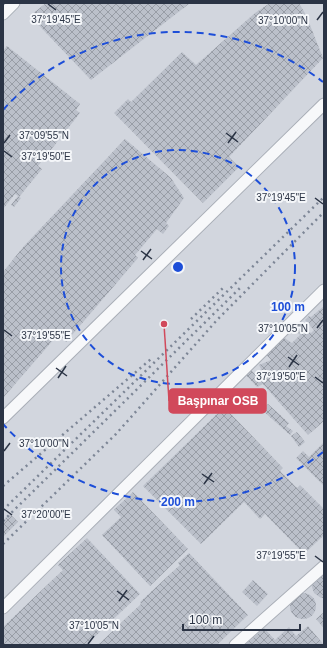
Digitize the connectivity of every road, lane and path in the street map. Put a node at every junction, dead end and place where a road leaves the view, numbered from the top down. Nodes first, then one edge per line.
1 (14, 3) edge
2 (3, 14) edge
3 (324, 104) edge
4 (324, 290) edge
5 (3, 418) edge
6 (324, 566) edge
7 (3, 608) edge
8 (235, 645) edge

1 - 2 street
3 - 5 street
4 - 7 street
6 - 8 street

